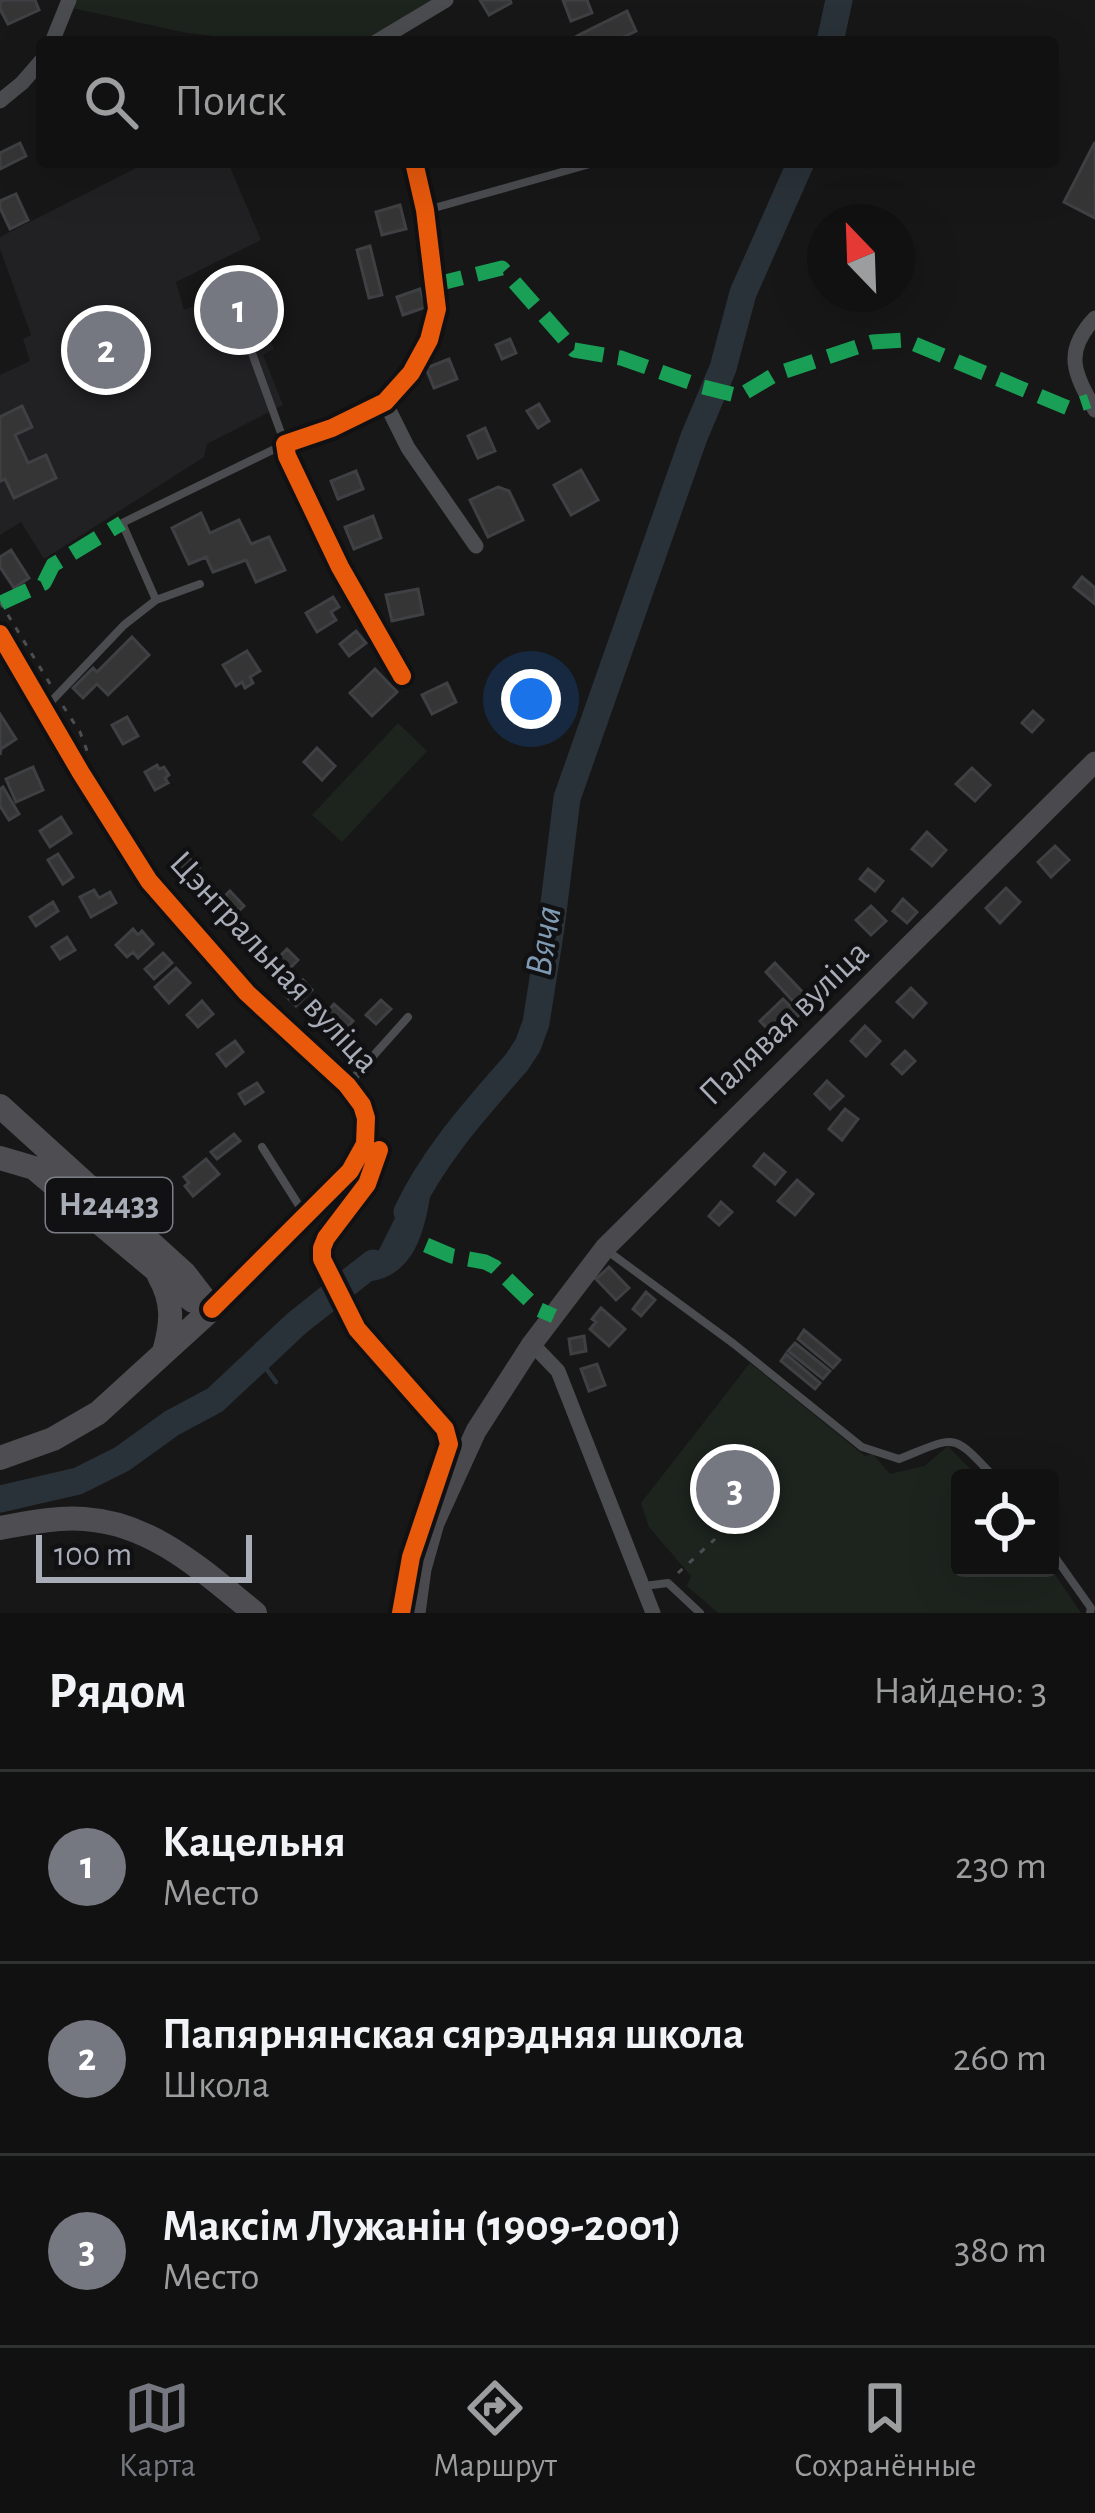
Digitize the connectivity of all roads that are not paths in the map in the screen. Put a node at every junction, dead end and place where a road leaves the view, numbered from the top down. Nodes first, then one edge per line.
1 (69, 0) edge
2 (446, 0) edge
3 (54, 36) edge
4 (386, 36) edge
5 (36, 66) edge
6 (0, 101) edge
7 (415, 168) edge
8 (576, 168) edge
9 (425, 210) junction
10 (1095, 303) edge
11 (1095, 318) edge
12 (245, 334) dead end
13 (1080, 334) junction
14 (385, 402) junction
15 (1095, 410) edge
16 (285, 444) junction
17 (476, 546) dead end
18 (200, 584) dead end
19 (156, 600) junction
20 (0, 634) edge
21 (402, 676) dead end
22 (50, 701) junction
23 (1095, 761) edge
24 (408, 1017) dead end
25 (347, 1085) junction
26 (0, 1106) edge
27 (262, 1147) dead end
28 (0, 1158) edge
29 (306, 1216) junction
30 (604, 1248) junction
31 (158, 1272) junction
32 (212, 1309) junction
33 (532, 1344) junction
34 (164, 1354) junction
35 (0, 1458) edge
36 (987, 1469) edge
37 (0, 1528) edge
38 (1059, 1563) edge
39 (195, 1566) junction
40 (643, 1586) junction
41 (219, 1613) edge
42 (255, 1613) edge
43 (415, 1613) edge
44 (653, 1613) edge
45 (700, 1613) edge
46 (1090, 1613) edge

1 - 3 street
2 - 4 street
5 - 6 street
7 - 9 street
8 - 9 lane
9 - 14 street
10 - 13 street
11 - 13 street
12 - 16 lane
13 - 15 street
14 - 16 street
14 - 17 street
16 - 19 lane
16 - 21 street
18 - 19 lane
19 - 22 lane
20 - 22 street, Цэнтральная вуліца
22 - 25 street, Цэнтральная вуліца
23 - 30 main road, Палявая вуліца
24 - 25 lane
25 - 29 street, Цэнтральная вуліца
26 - 32 highway, Н24433
27 - 29 lane
28 - 31 highway, Н24433
29 - 32 street
30 - 33 main road, Палявая вуліца
30 - 36 lane
31 - 32 highway, Н24433
31 - 34 highway, Н24433
32 - 34 highway
33 - 40 street
33 - 43 main road, Палявая вуліца
34 - 35 highway
37 - 39 highway
38 - 46 lane
39 - 41 highway
39 - 42 highway
40 - 44 street
40 - 45 lane

